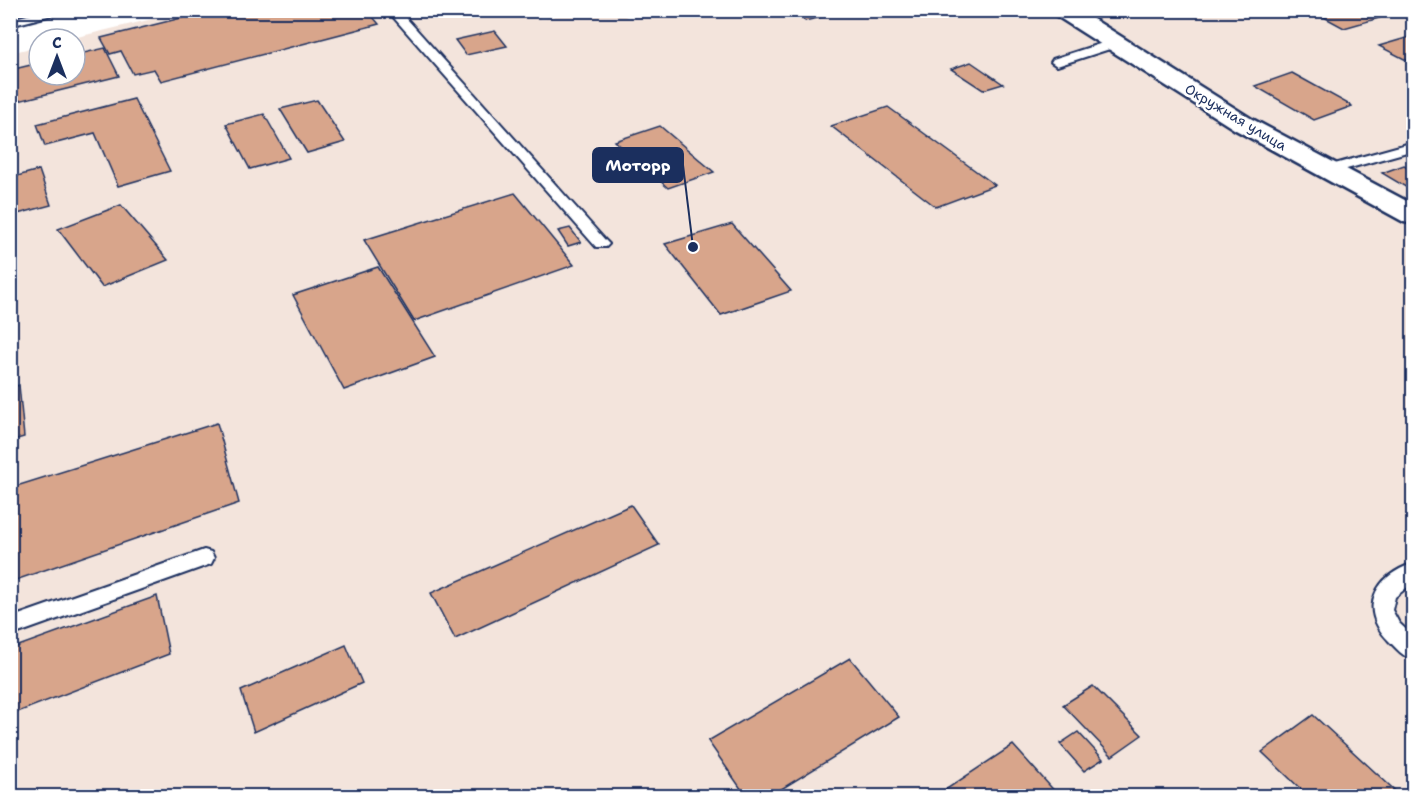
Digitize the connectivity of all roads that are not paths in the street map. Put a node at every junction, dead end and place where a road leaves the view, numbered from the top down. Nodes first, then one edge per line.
1 (66, 10) edge
2 (392, 10) edge
3 (1063, 10) edge
4 (10, 23) edge
5 (1115, 43) junction
6 (1057, 62) dead end
7 (1413, 146) edge
8 (1329, 171) junction
9 (1413, 216) edge
10 (601, 243) dead end
11 (204, 558) dead end
12 (1413, 571) edge
13 (10, 627) edge
14 (1413, 651) edge

1 - 4 lane
2 - 10 lane
3 - 5 street, Окружная улица
5 - 6 lane
5 - 8 street, Окружная улица
7 - 8 lane
8 - 9 street, Окружная улица
11 - 13 lane
12 - 14 lane

